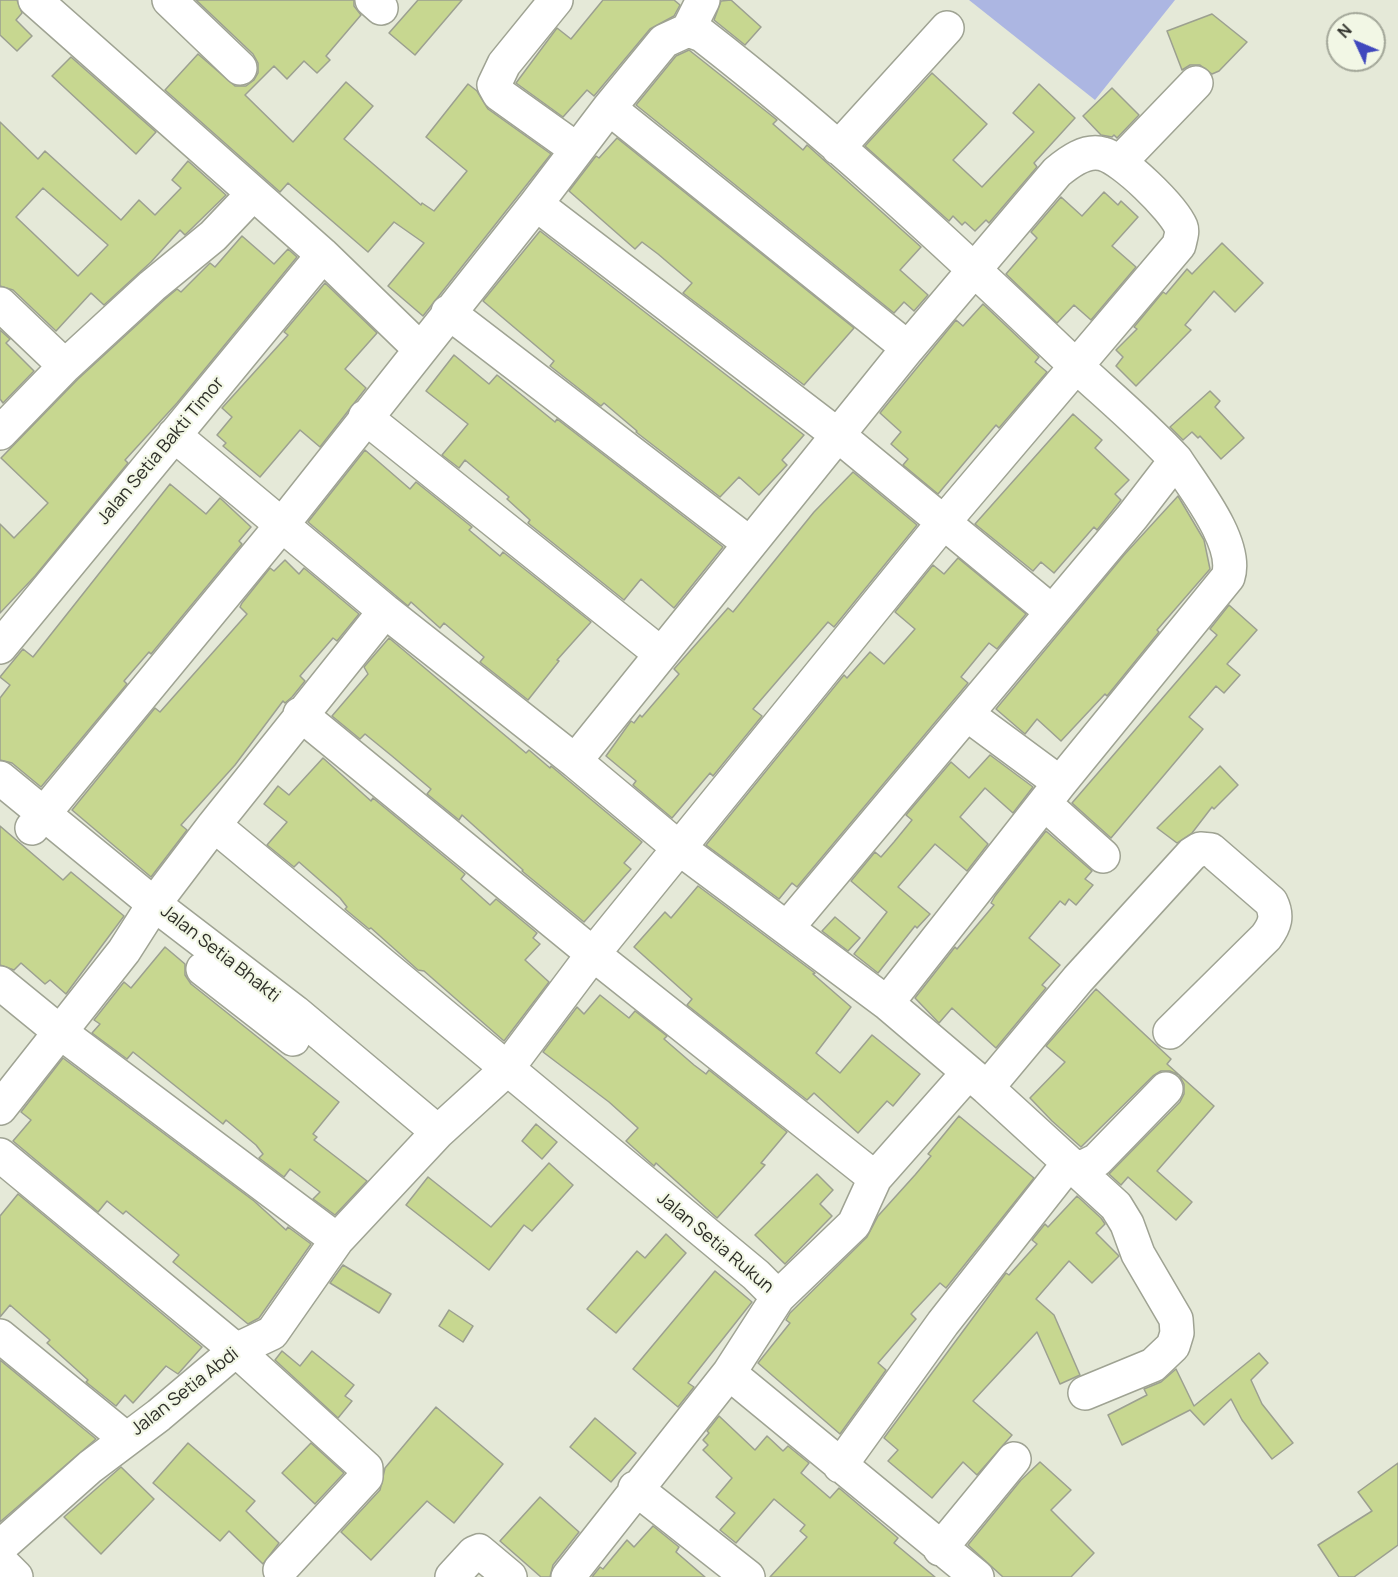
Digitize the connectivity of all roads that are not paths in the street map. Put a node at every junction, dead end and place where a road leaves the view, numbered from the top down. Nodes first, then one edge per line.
1 (35, 0) edge
2 (169, 0) edge
3 (556, 0) edge
4 (703, 0) edge
5 (947, 28) dead end
6 (688, 30) junction
7 (240, 68) dead end
8 (1196, 83) dead end
9 (609, 108) junction
10 (838, 148) junction
11 (576, 149) junction
12 (1120, 162) junction
13 (252, 195) junction
14 (536, 204) junction
15 (323, 255) junction
16 (976, 270) junction
17 (0, 304) edge
18 (448, 312) junction
19 (419, 348) junction
20 (908, 348) junction
21 (65, 366) junction
22 (1075, 366) junction
23 (365, 417) junction
24 (0, 433) edge
25 (174, 435) junction
26 (839, 436) junction
27 (1176, 460) junction
28 (943, 523) junction
29 (281, 526) junction
30 (749, 543) junction
31 (385, 611) junction
32 (1051, 611) junction
33 (0, 647) edge
34 (661, 654) junction
35 (300, 714) junction
36 (968, 715) junction
37 (575, 760) junction
38 (0, 778) edge
39 (1052, 794) junction
40 (0, 804) edge
41 (38, 822) junction
42 (214, 825) junction
43 (679, 848) junction
44 (1103, 856) dead end
45 (149, 912) junction
46 (788, 928) junction
47 (593, 954) junction
48 (0, 982) edge
49 (887, 1003) junction
50 (60, 1032) junction
51 (1170, 1032) dead end
52 (506, 1070) junction
53 (977, 1080) junction
54 (1166, 1089) dead end
55 (0, 1108) edge
56 (432, 1138) junction
57 (0, 1155) edge
58 (1073, 1166) junction
59 (875, 1178) junction
60 (337, 1239) junction
61 (778, 1297) junction
62 (0, 1336) edge
63 (236, 1350) junction
64 (729, 1373) junction
65 (1085, 1394) dead end
66 (125, 1438) junction
67 (1014, 1459) dead end
68 (840, 1466) junction
69 (636, 1488) junction
70 (0, 1547) edge
71 (940, 1549) junction
72 (0, 1561) edge
73 (280, 1570) dead end
74 (16, 1577) edge
75 (452, 1577) edge
76 (510, 1577) edge
77 (568, 1577) edge
78 (747, 1577) edge
79 (977, 1577) edge

1 - 13 street
2 - 7 street
3 - 11 street
4 - 6 street
5 - 10 street
6 - 9 street
6 - 10 street
8 - 12 street
9 - 11 street
9 - 20 street
10 - 16 street
11 - 14 street
12 - 16 street
12 - 22 street, Jalan Setia Abdi
13 - 15 street
13 - 21 street
14 - 18 street
14 - 26 street
15 - 19 street
15 - 25 street, Jalan Setia Bakti Timor
16 - 20 street
16 - 22 street
17 - 21 street
18 - 19 street
18 - 30 street
19 - 23 street
20 - 26 street
21 - 24 street
22 - 27 street
22 - 28 street, Jalan Setia Abdi
23 - 29 street
23 - 34 street
25 - 29 street
25 - 33 street, Jalan Setia Bakti Timor
26 - 28 street
26 - 30 street
27 - 32 street
27 - 39 street
28 - 32 street
28 - 43 street, Jalan Setia Abdi
29 - 31 street
29 - 41 street
30 - 34 street
31 - 35 street
31 - 37 street
32 - 36 street
34 - 37 street
35 - 42 street
35 - 47 street
36 - 39 street
36 - 46 street
37 - 43 street
38 - 41 street, Jalan Setia Bhakti
39 - 44 street
39 - 49 street
40 - 41 street, Jalan Setia Bhakti
41 - 45 street, Jalan Setia Bhakti
42 - 45 street
42 - 52 street, Jalan Setia Rukun
43 - 46 street
43 - 47 street, Jalan Setia Abdi
45 - 50 street
45 - 56 street, Jalan Setia Bhakti
46 - 49 street
47 - 52 street, Jalan Setia Abdi
47 - 59 street
48 - 50 street
49 - 53 street
50 - 55 street
50 - 60 street
51 - 53 street, Jalan Setia Rukun
52 - 56 street, Jalan Setia Abdi
52 - 61 street, Jalan Setia Rukun
53 - 58 street
53 - 59 street, Jalan Setia Rukun
54 - 58 street
56 - 60 street, Jalan Setia Abdi
57 - 63 street
58 - 65 street
58 - 68 street
59 - 61 street, Jalan Setia Rukun
60 - 63 street, Jalan Setia Abdi
61 - 64 street
62 - 66 street
63 - 66 street, Jalan Setia Abdi
63 - 73 street
64 - 68 street
64 - 69 street
66 - 70 street, Jalan Setia Abdi
67 - 71 street
68 - 71 street
69 - 77 street
69 - 78 street
71 - 79 street
72 - 74 street
75 - 76 street

